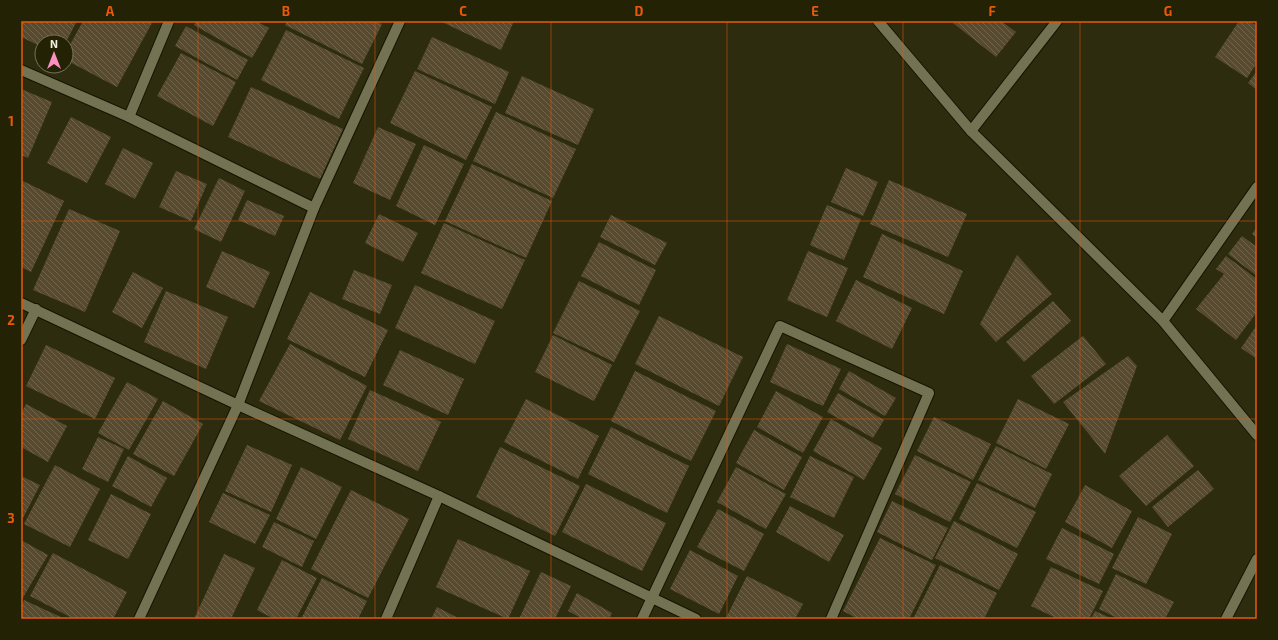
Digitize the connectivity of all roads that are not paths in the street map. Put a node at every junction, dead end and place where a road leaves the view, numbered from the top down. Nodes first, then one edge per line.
1 (169, 21) edge
2 (400, 21) edge
3 (878, 21) edge
4 (1057, 21) edge
5 (21, 70) edge
6 (129, 117) junction
7 (971, 131) junction
8 (1257, 187) edge
9 (314, 208) junction
10 (21, 303) edge
11 (36, 310) junction
12 (1163, 321) junction
13 (21, 340) edge
14 (238, 405) junction
15 (1257, 435) edge
16 (438, 496) junction
17 (1257, 559) edge
18 (653, 597) junction
19 (139, 619) edge
20 (386, 619) edge
21 (642, 619) edge
22 (696, 619) edge
23 (831, 619) edge
24 (1226, 619) edge

1 - 6 street
2 - 9 street
3 - 7 street
4 - 7 street
5 - 6 street
6 - 9 street
7 - 12 street
8 - 12 street
9 - 14 street
10 - 11 street
11 - 13 street
11 - 14 street
12 - 15 street
14 - 16 street
14 - 19 street
16 - 18 street
16 - 20 street
17 - 24 street
18 - 21 street
18 - 22 street
18 - 23 street

